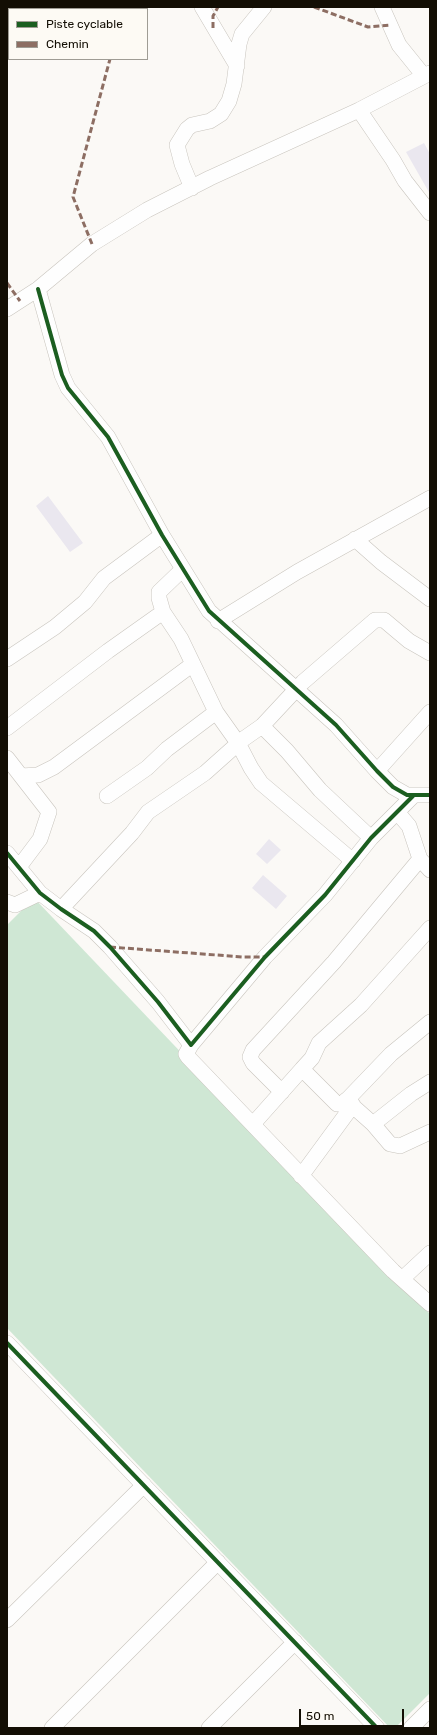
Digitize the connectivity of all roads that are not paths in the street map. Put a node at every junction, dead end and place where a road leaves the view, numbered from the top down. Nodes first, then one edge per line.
1 (202, 7) edge
2 (264, 7) edge
3 (382, 7) edge
4 (237, 66) junction
5 (427, 74) edge
6 (359, 110) junction
7 (192, 188) junction
8 (430, 213) edge
9 (38, 288) junction
10 (7, 309) edge
11 (430, 498) edge
12 (162, 535) junction
13 (356, 539) junction
14 (183, 569) junction
15 (430, 599) edge
16 (163, 612) junction
17 (218, 621) junction
18 (430, 653) edge
19 (7, 659) edge
20 (193, 664) junction
21 (296, 689) junction
22 (216, 712) junction
23 (430, 712) edge
24 (262, 726) junction
25 (7, 728) edge
26 (238, 743) junction
27 (7, 758) edge
28 (377, 771) junction
29 (21, 776) junction
30 (430, 795) edge
31 (107, 796) dead end
32 (413, 796) junction
33 (397, 812) junction
34 (371, 838) junction
35 (7, 853) edge
36 (353, 861) junction
37 (425, 864) edge
38 (19, 867) junction
39 (40, 893) junction
40 (7, 902) edge
41 (61, 909) junction
42 (430, 928) edge
43 (430, 1022) edge
44 (191, 1045) junction
45 (302, 1069) junction
46 (430, 1082) edge
47 (282, 1092) junction
48 (350, 1103) junction
49 (253, 1124) junction
50 (374, 1124) junction
51 (430, 1132) edge
52 (300, 1176) junction
53 (430, 1253) edge
54 (402, 1279) junction
55 (430, 1304) edge
56 (7, 1343) edge
57 (144, 1485) junction
58 (218, 1562) junction
59 (7, 1620) edge
60 (295, 1642) junction
61 (430, 1709) edge
62 (371, 1726) edge
63 (52, 1728) edge
64 (208, 1728) edge
65 (411, 1728) edge

1 - 4 street
2 - 4 street
3 - 5 street
4 - 7 street
5 - 6 street
6 - 7 street
6 - 8 street
7 - 9 street
9 - 10 street
9 - 12 street
11 - 13 street
12 - 14 street
12 - 19 street
13 - 15 street
13 - 17 street
14 - 16 street
14 - 17 street
16 - 20 street
16 - 25 street
17 - 21 street
18 - 21 street
20 - 22 street
20 - 29 street
21 - 24 street
21 - 28 street
22 - 26 street
22 - 31 street
23 - 28 street
24 - 26 street
24 - 34 street
26 - 36 street
26 - 41 street
27 - 29 street
28 - 32 street
29 - 38 street
30 - 32 street
32 - 33 street
33 - 34 street
33 - 37 street
34 - 36 street
35 - 38 street
36 - 44 street
37 - 47 street
38 - 39 street
39 - 40 street
39 - 41 street
41 - 44 street
42 - 45 street
43 - 48 street
44 - 49 street
45 - 47 street
45 - 48 street
46 - 50 street
47 - 49 street
48 - 50 street
48 - 52 street
49 - 52 street
50 - 51 street
52 - 54 street
53 - 54 street
54 - 55 street
56 - 57 street
57 - 58 street
57 - 59 street
58 - 60 street
58 - 63 street
60 - 62 street
60 - 64 street
61 - 65 street

